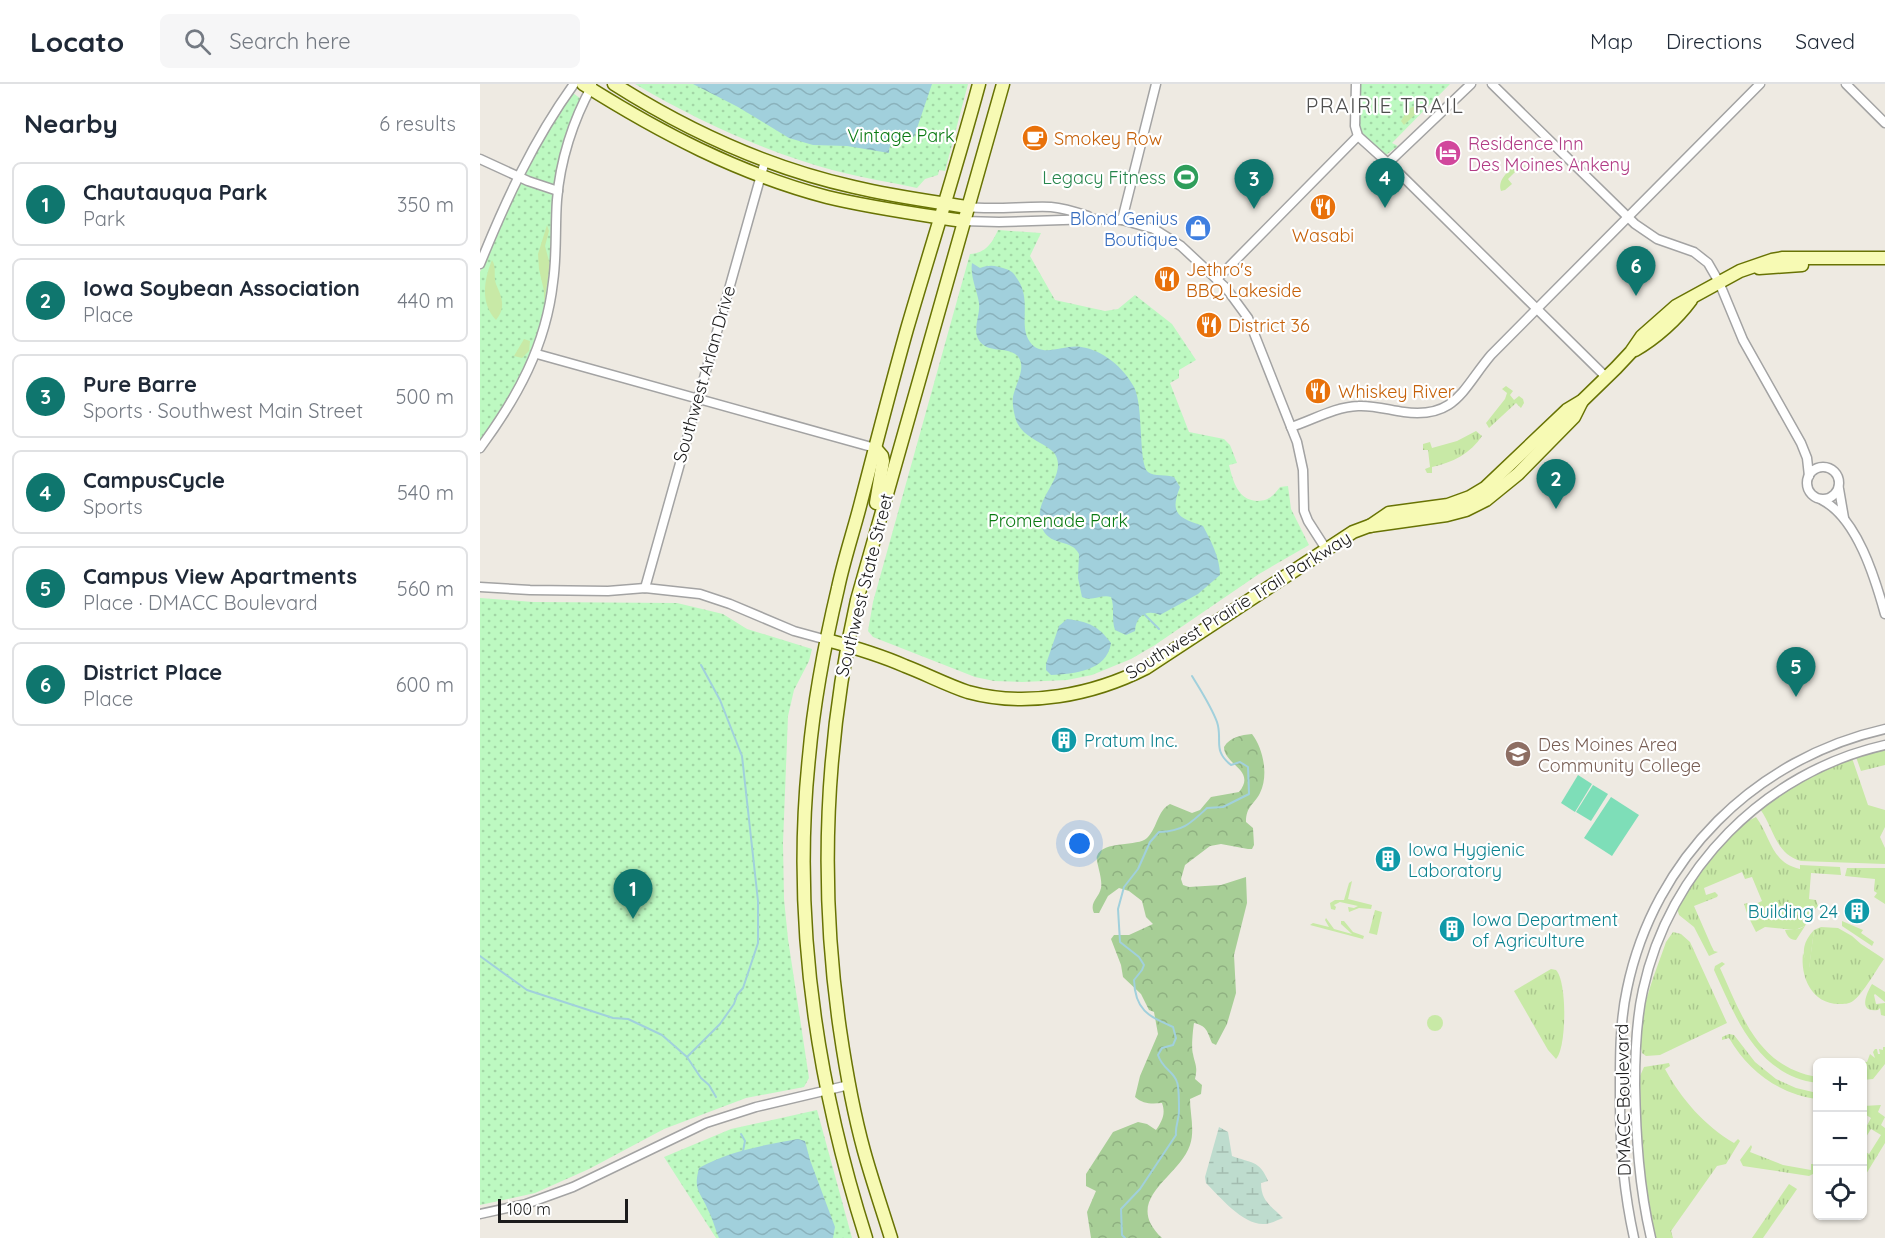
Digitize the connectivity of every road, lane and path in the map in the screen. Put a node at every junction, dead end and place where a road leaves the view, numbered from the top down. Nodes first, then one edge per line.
1 (573, 84) edge
2 (614, 84) edge
3 (979, 84) edge
4 (1003, 84) edge
5 (1156, 84) edge
6 (1356, 84) edge
7 (1471, 84) edge
8 (1492, 84) edge
9 (1760, 84) edge
10 (1846, 84) edge
11 (589, 86) edge
12 (1885, 123) edge
13 (1358, 136) junction
14 (480, 159) edge
15 (765, 161) junction
16 (1388, 163) junction
17 (761, 176) junction
18 (519, 177) junction
19 (558, 191) junction
20 (945, 203) junction
21 (967, 207) junction
22 (941, 218) junction
23 (1628, 218) junction
24 (1094, 219) junction
25 (1122, 220) junction
26 (963, 221) junction
27 (1885, 258) edge
28 (480, 264) edge
29 (1885, 265) edge
30 (1752, 267) junction
31 (1217, 279) junction
32 (1719, 282) junction
33 (1536, 309) junction
34 (537, 354) junction
35 (1606, 377) junction
36 (697, 397) junction
37 (1291, 427) junction
38 (901, 442) junction
39 (1801, 443) junction
40 (480, 448) edge
41 (875, 448) junction
42 (1824, 467) junction
43 (1809, 476) junction
44 (1839, 489) junction
45 (1821, 500) junction
46 (1845, 518) junction
47 (1326, 549) junction
48 (869, 555) junction
49 (480, 587) edge
50 (645, 588) junction
51 (1885, 614) edge
52 (827, 640) junction
53 (847, 645) junction
54 (1885, 729) edge
55 (1885, 745) edge
56 (849, 1086) junction
57 (827, 1091) junction
58 (480, 1214) edge
59 (866, 1238) edge
60 (891, 1238) edge
61 (1634, 1238) edge
62 (1651, 1238) edge

1 - 18 street
2 - 15 main road
3 - 20 main road, Southwest State Street
4 - 21 main road, Southwest State Street
5 - 25 street
6 - 13 street
7 - 16 street
8 - 23 street
9 - 23 street
10 - 12 street
11 - 17 main road
11 - 19 street
13 - 16 street
13 - 31 street
14 - 18 street
15 - 17 street, Southwest Arlan Drive
15 - 20 main road
16 - 33 street
17 - 22 main road
17 - 36 street, Southwest Arlan Drive
18 - 19 street
18 - 28 street
19 - 34 street
20 - 21 main road
20 - 22 main road, Southwest State Street
21 - 24 street
21 - 26 main road, Southwest State Street
22 - 26 main road
22 - 41 main road, Southwest State Street
23 - 32 street
23 - 33 street
24 - 25 street
24 - 26 street
25 - 31 street
26 - 38 main road, Southwest State Street
27 - 30 main road, Southwest Prairie Trail Parkway
29 - 30 main road, Southwest Prairie Trail Parkway
30 - 32 main road, Southwest Prairie Trail Parkway
31 - 37 street
32 - 35 main road, Southwest Prairie Trail Parkway
32 - 39 street
33 - 35 street
33 - 37 street
34 - 36 street
34 - 40 street
35 - 47 main road, Southwest Prairie Trail Parkway
36 - 41 street
36 - 50 street, Southwest Arlan Drive
37 - 47 street
38 - 41 main road
38 - 48 main road, Southwest State Street
39 - 42 street
39 - 43 street
41 - 48 main road
41 - 52 main road, Southwest State Street
42 - 43 street
42 - 44 street
43 - 45 street
44 - 45 street
44 - 46 street
45 - 46 street
46 - 51 street
47 - 53 main road, Southwest Prairie Trail Parkway
48 - 53 main road, Southwest State Street
49 - 50 street, Southwest Prairie Trail Parkway
50 - 52 street, Southwest Prairie Trail Parkway
52 - 53 main road, Southwest Prairie Trail Parkway
52 - 57 main road, Southwest State Street
53 - 56 main road, Southwest State Street
54 - 61 street, DMACC Boulevard
55 - 62 street, DMACC Boulevard
56 - 57 street
56 - 60 main road, Southwest State Street
57 - 58 street
57 - 59 main road, Southwest State Street

